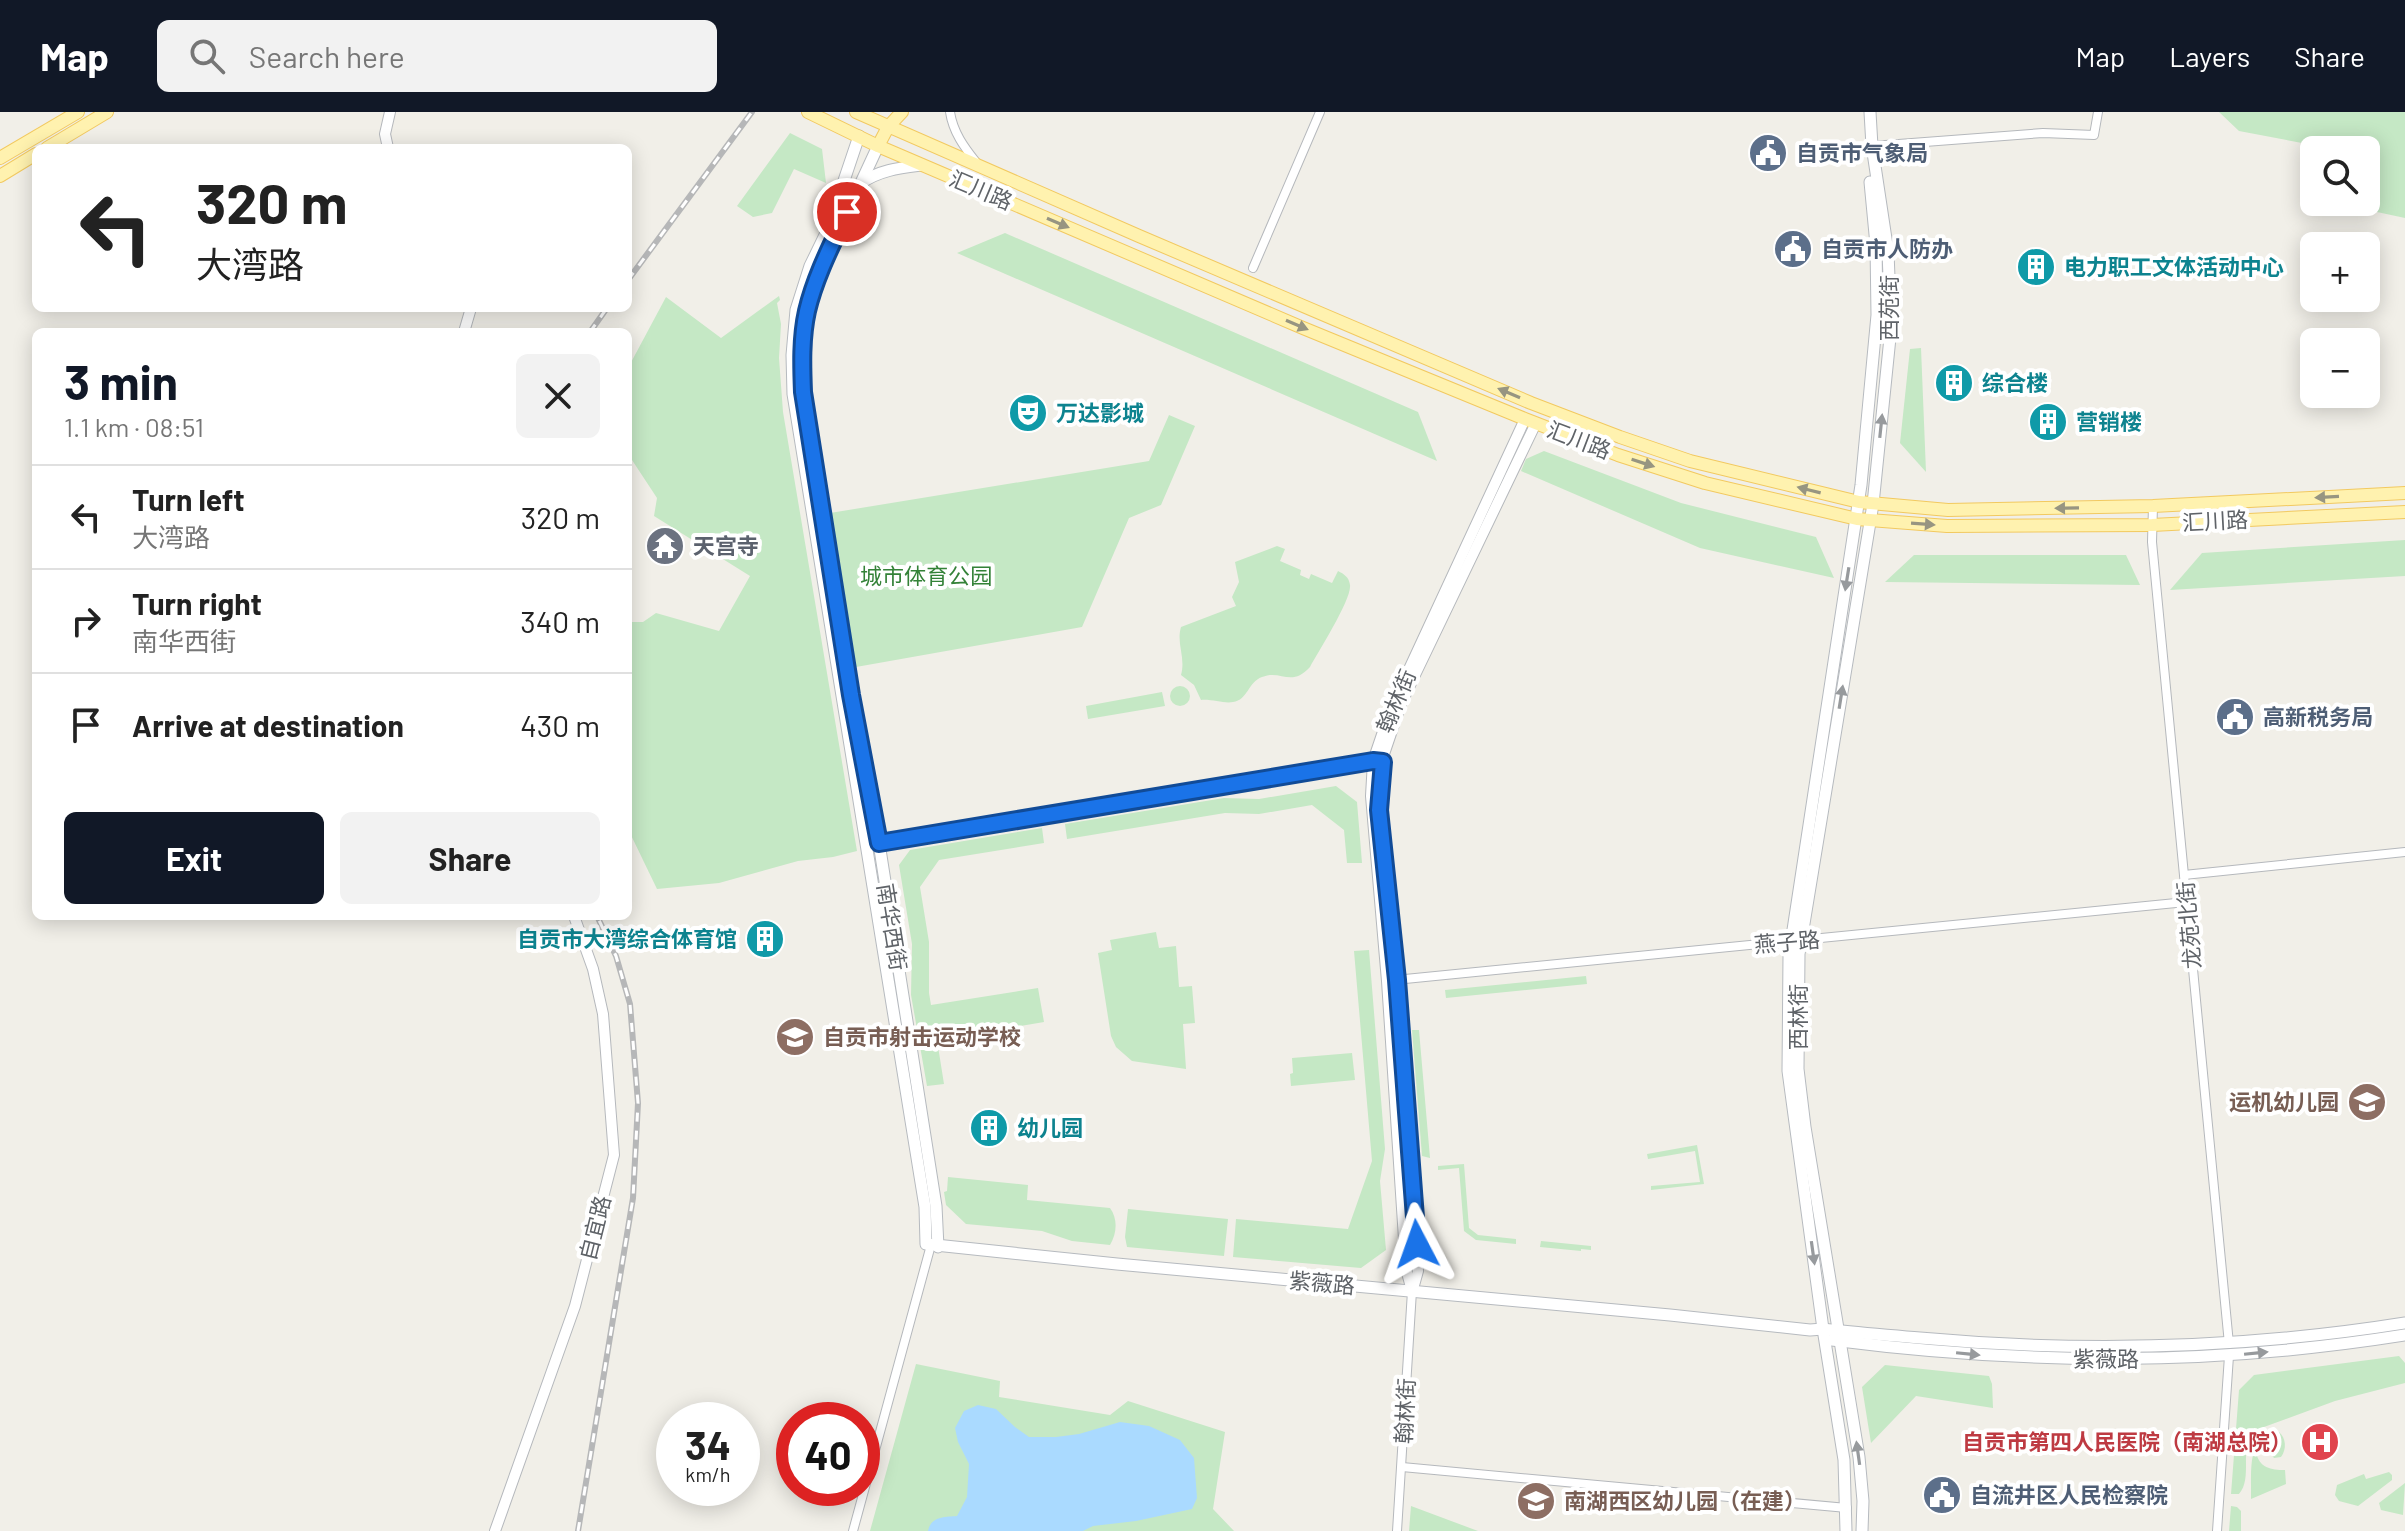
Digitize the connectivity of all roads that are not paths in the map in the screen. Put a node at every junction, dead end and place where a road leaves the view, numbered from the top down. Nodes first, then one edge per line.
1 (78, 112) edge
2 (390, 112) edge
3 (808, 112) edge
4 (856, 112) edge
5 (902, 112) edge
6 (950, 112) edge
7 (1320, 112) edge
8 (1867, 112) edge
9 (2098, 112) edge
10 (106, 113) edge
11 (872, 115) edge
12 (888, 127) junction
13 (859, 136) junction
14 (54, 144) edge
15 (387, 144) edge
16 (878, 146) junction
17 (1872, 146) junction
18 (32, 156) edge
19 (0, 158) edge
20 (922, 165) junction
21 (979, 166) junction
22 (0, 176) edge
23 (860, 184) junction
24 (1253, 268) dead end
25 (1530, 421) junction
26 (2405, 493) edge
27 (1859, 502) junction
28 (1873, 504) junction
29 (2153, 506) junction
30 (2405, 512) edge
31 (1857, 519) junction
32 (1870, 520) junction
33 (2152, 525) junction
34 (1378, 762) junction
35 (873, 844) junction
36 (2405, 852) edge
37 (2184, 875) junction
38 (2186, 902) junction
39 (575, 920) edge
40 (1796, 942) junction
41 (1392, 980) junction
42 (934, 1246) junction
43 (1412, 1291) junction
44 (2405, 1323) edge
45 (1824, 1334) junction
46 (2405, 1335) edge
47 (1838, 1336) junction
48 (2229, 1350) junction
49 (1402, 1467) junction
50 (1847, 1508) junction
51 (495, 1531) edge
52 (853, 1531) edge
53 (1397, 1531) edge
54 (1846, 1531) edge
55 (1862, 1531) edge
56 (2217, 1531) edge

1 - 19 main road
2 - 15 street
3 - 13 main road, 汇川路
4 - 11 main road, 汇川路
5 - 12 main road
6 - 21 street
7 - 24 street
8 - 17 main road, 西苑街
8 - 27 main road, 西林街
9 - 17 street
10 - 14 main road
11 - 12 main road, 汇川路
11 - 13 main road
12 - 16 main road
12 - 21 main road, 汇川路
13 - 16 main road, 汇川路
13 - 35 main road, 南华西街
16 - 20 main road, 汇川路
16 - 23 main road, 南华西街
28 -> 17 main road, 西苑街
18 - 22 main road
20 - 23 main road
20 -> 25 main road, 汇川路
27 -> 21 main road, 汇川路
23 - 35 main road, 南华西街
25 -> 31 main road, 汇川路
25 - 34 street, 翰林街
26 -> 29 main road, 汇川路
27 - 28 main road, 汇川路
27 - 31 main road, 西林街
29 -> 28 main road, 汇川路
28 - 32 main road, 西林街
29 - 33 street, 龙苑北街
30 - 33 main road, 汇川路
31 - 32 main road, 汇川路
31 -> 40 main road, 西林街
32 -> 33 main road, 汇川路
40 -> 32 main road, 西林街
33 - 37 street, 龙苑北街
34 - 35 street
34 - 41 street, 翰林街
35 - 42 main road, 南华西街
36 - 37 street
37 - 38 street, 龙苑北街
38 - 40 street, 燕子路
38 - 48 street, 龙苑北街
39 - 51 street, 自宜路
40 - 41 street, 燕子路
40 -> 45 main road, 西林街
40 - 47 main road, 西林街
41 - 43 street, 翰林街
42 - 43 main road, 紫薇路
42 - 52 street, 南华西街
43 - 45 main road, 紫薇路
43 - 49 street, 翰林街
44 - 48 main road, 紫薇路
45 - 47 main road, 紫薇路
45 - 50 main road, 西林街
48 -> 46 main road, 紫薇路
47 - 48 main road, 紫薇路
55 -> 47 main road, 西林街
48 - 56 street, 龙苑北街
49 - 50 street
49 - 53 street, 翰林街
50 - 54 main road, 西林街

